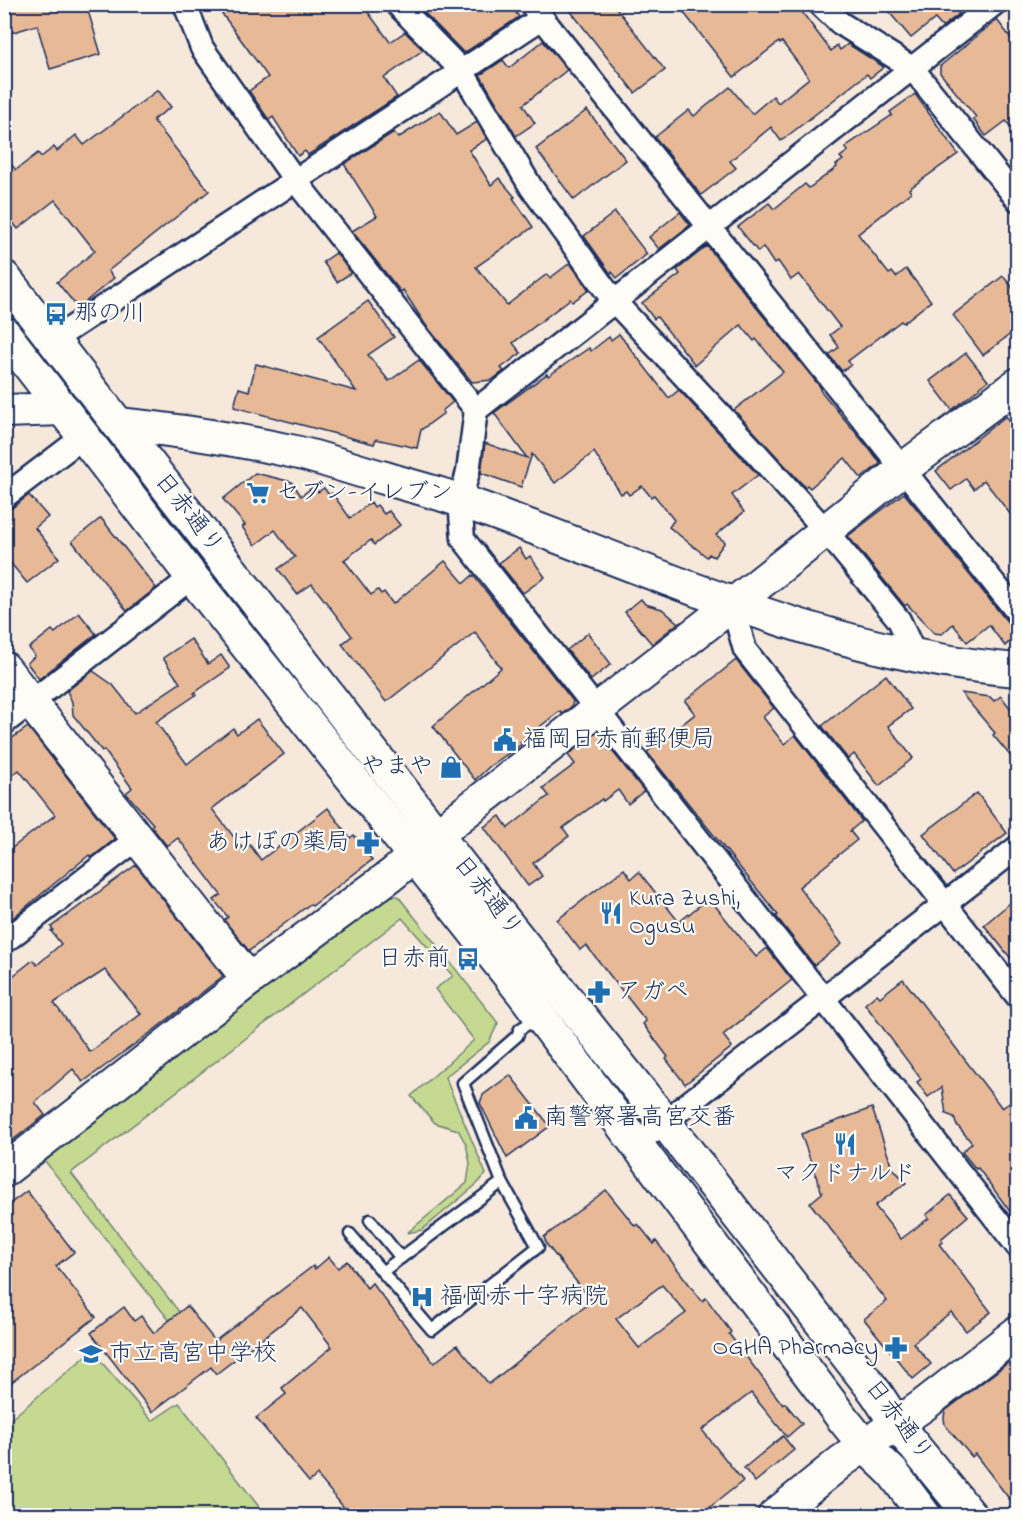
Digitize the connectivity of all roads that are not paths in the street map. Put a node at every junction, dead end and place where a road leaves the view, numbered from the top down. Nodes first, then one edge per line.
1 (185, 4) edge
2 (397, 4) edge
3 (820, 4) edge
4 (994, 4) edge
5 (537, 11) edge
6 (912, 68) junction
7 (462, 71) junction
8 (295, 180) junction
9 (1017, 200) edge
10 (709, 227) junction
11 (4, 278) edge
12 (613, 300) junction
13 (4, 333) edge
14 (53, 340) junction
15 (1017, 384) edge
16 (63, 409) junction
17 (476, 410) junction
18 (4, 411) edge
19 (118, 424) junction
20 (83, 437) junction
21 (904, 468) junction
22 (4, 497) edge
23 (460, 501) junction
24 (826, 531) junction
25 (192, 578) junction
26 (732, 604) junction
27 (1017, 613) edge
28 (915, 655) junction
29 (4, 668) edge
30 (1017, 670) edge
31 (31, 703) junction
32 (596, 710) junction
33 (4, 723) edge
34 (438, 834) junction
35 (138, 838) junction
36 (1017, 847) edge
37 (415, 856) junction
38 (945, 904) junction
39 (4, 942) edge
40 (249, 980) junction
41 (1017, 997) edge
42 (824, 999) junction
43 (553, 1006) junction
44 (664, 1121) junction
45 (636, 1144) junction
46 (4, 1171) edge
47 (502, 1182) junction
48 (370, 1220) dead end
49 (350, 1234) dead end
50 (1017, 1247) edge
51 (401, 1258) junction
52 (382, 1272) junction
53 (1017, 1332) edge
54 (897, 1425) junction
55 (865, 1446) junction
56 (774, 1515) edge
57 (925, 1515) edge
58 (971, 1515) edge

1 - 8 street
2 - 7 street
3 - 6 street
4 - 6 street
5 - 7 street
5 - 10 street
6 - 9 street
6 - 10 street
7 - 8 street
7 - 12 street
8 - 14 street
8 - 17 street
10 - 12 street
10 - 21 street
11 - 14 main road, 日赤通り
12 - 17 street
12 - 24 street
13 - 16 main road, 日赤通り
14 - 19 main road, 日赤通り
15 - 21 main road
16 - 18 main road
16 - 20 main road, 日赤通り
17 - 23 street
19 - 23 main road
19 - 34 main road, 日赤通り
20 - 22 street
20 - 25 main road, 日赤通り
21 - 24 main road
21 - 27 street
23 - 26 main road
23 - 32 street
24 - 26 main road
24 - 28 street
25 - 31 street
25 - 37 main road, 日赤通り
26 - 28 main road
26 - 32 main road
26 - 38 street
28 - 30 main road
29 - 31 main road
31 - 33 street
31 - 35 main road
32 - 34 main road
32 - 42 street
34 - 37 main road
34 - 43 main road, 日赤通り
35 - 39 street
35 - 40 main road
36 - 38 street
37 - 40 main road
37 - 43 main road, 日赤通り
38 - 41 street
38 - 42 street
40 - 46 main road
42 - 44 street
42 - 50 street
43 - 44 main road, 日赤通り
43 - 45 main road, 日赤通り
43 - 47 lane
44 - 45 street
44 - 54 main road, 日赤通り
45 - 55 main road, 日赤通り
47 - 51 lane
47 - 52 lane
48 - 51 lane
49 - 52 lane
51 - 52 lane
53 - 54 main road
54 - 55 main road
54 - 58 main road, 日赤通り
55 - 56 main road
55 - 57 main road, 日赤通り

